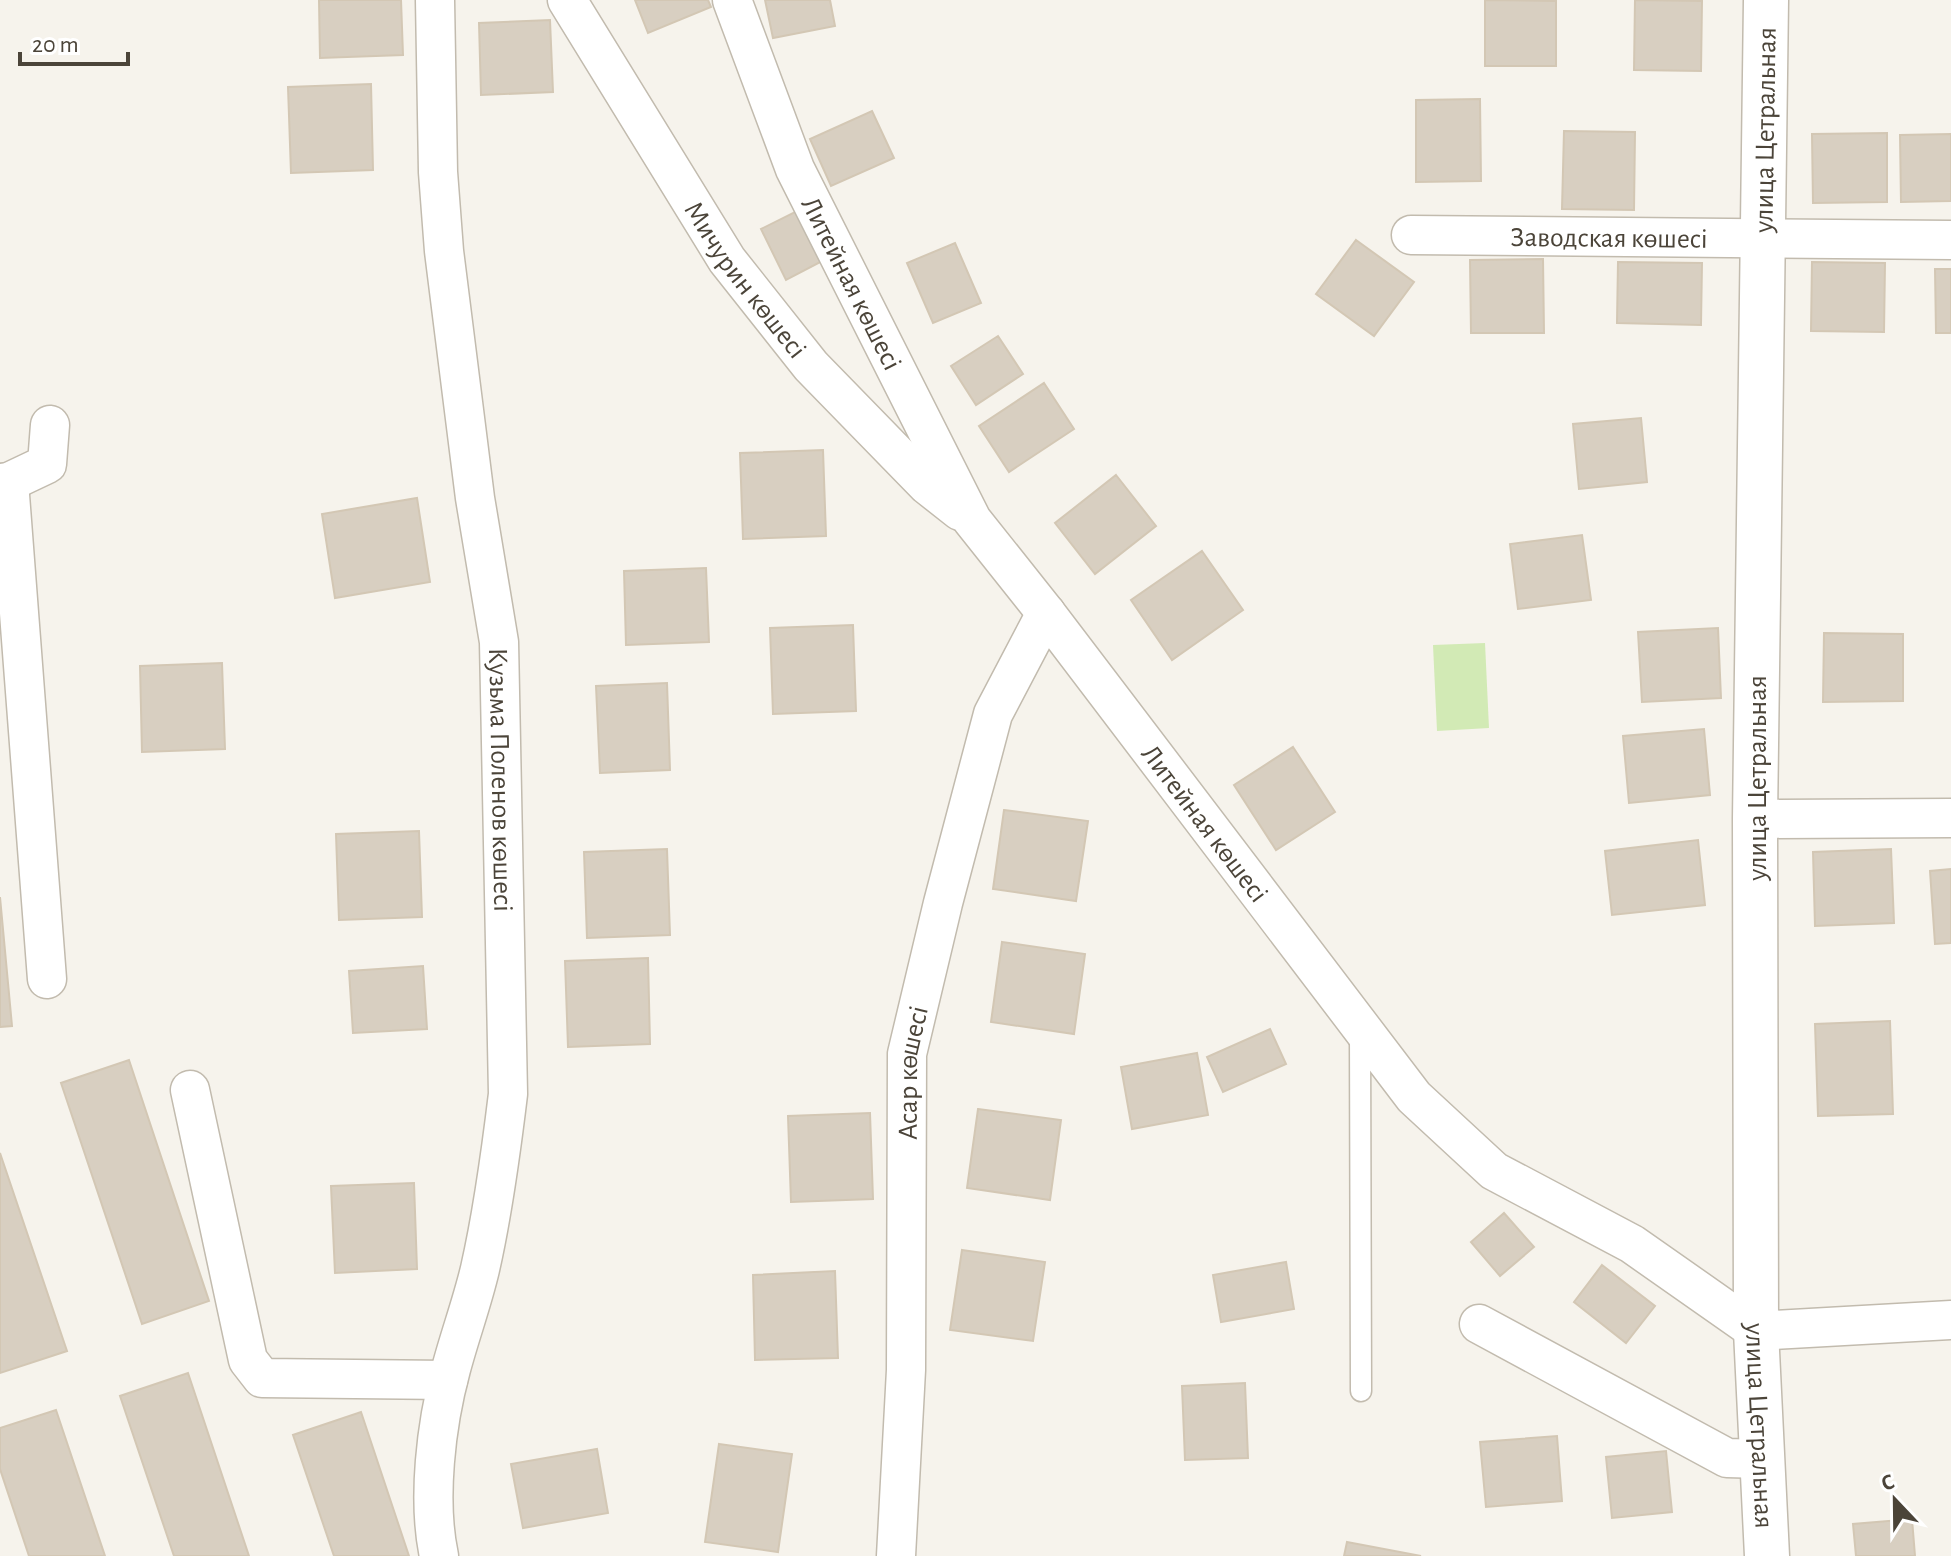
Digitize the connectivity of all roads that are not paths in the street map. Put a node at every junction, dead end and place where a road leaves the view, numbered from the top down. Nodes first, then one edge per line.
1 (435, 0) edge
2 (567, 0) edge
3 (732, 0) edge
4 (1766, 0) edge
5 (1411, 235) dead end
6 (1763, 239) junction
7 (1951, 240) edge
8 (50, 425) dead end
9 (5, 483) edge
10 (972, 520) junction
11 (1046, 613) junction
12 (1951, 818) edge
13 (1755, 819) junction
14 (47, 979) dead end
15 (1360, 1027) junction
16 (190, 1090) dead end
17 (1951, 1320) edge
18 (1479, 1324) dead end
19 (1756, 1331) junction
20 (448, 1380) junction
21 (1361, 1391) dead end
22 (1762, 1459) junction
23 (439, 1556) edge
24 (896, 1556) edge
25 (1767, 1556) edge

1 - 20 street, Кузьма Поленов көшесі
2 - 10 street, Мичурин көшесі
3 - 10 street, Литейная көшесі
4 - 6 street, улица Цетральная
5 - 6 street, Заводская көшесі
6 - 7 street, Заводская көшесі
6 - 13 street, улица Цетральная
8 - 9 street
9 - 14 street
10 - 11 street, Литейная көшесі
11 - 15 street, Литейная көшесі
11 - 24 street, Асар көшесі
12 - 13 street
13 - 19 street, улица Цетральная
15 - 19 street, Литейная көшесі
15 - 21 lane
16 - 20 street
17 - 19 street
18 - 22 street
19 - 22 street, улица Цетральная
20 - 23 street, Кузьма Поленов көшесі
22 - 25 street, улица Цетральная

